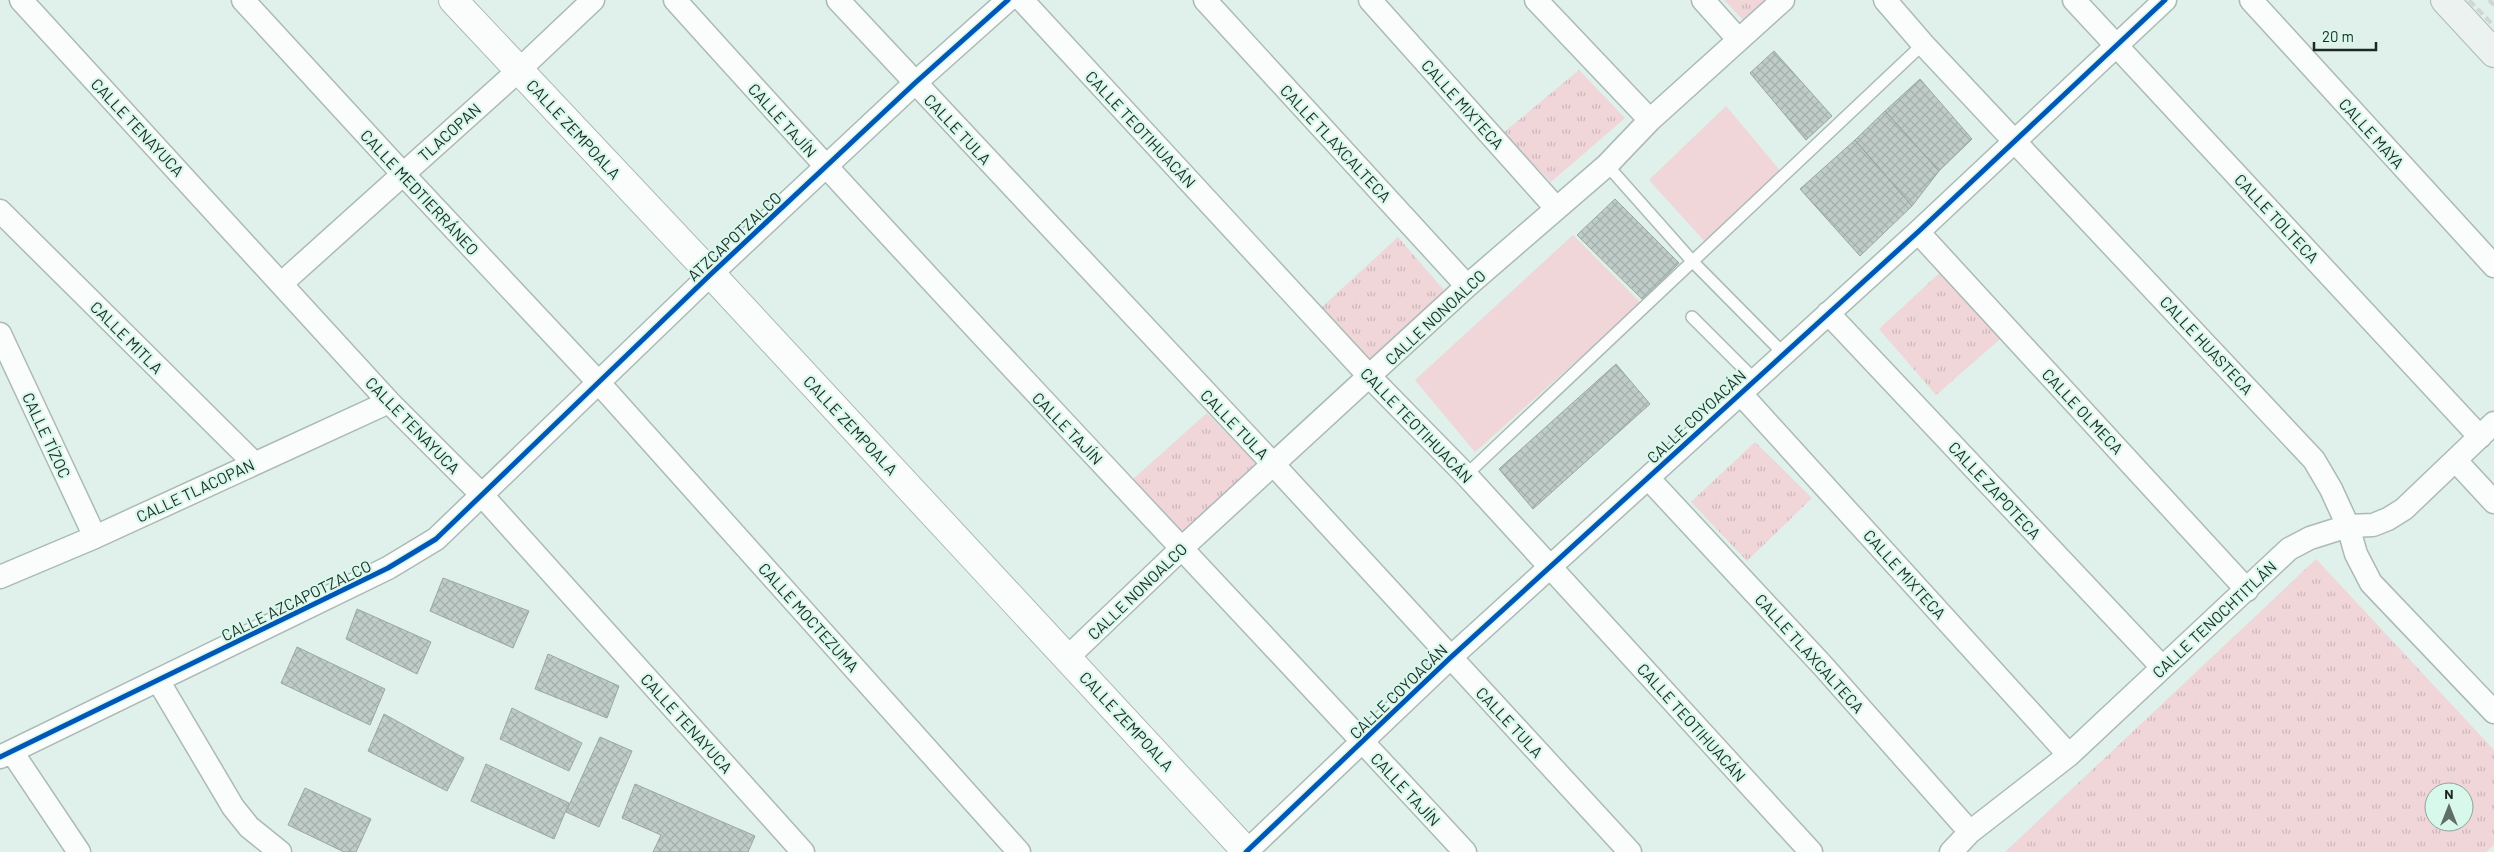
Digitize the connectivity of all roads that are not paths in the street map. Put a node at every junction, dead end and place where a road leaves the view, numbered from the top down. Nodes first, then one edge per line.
1 (21, 0) edge
2 (243, 0) edge
3 (453, 0) edge
4 (593, 0) edge
5 (675, 0) edge
6 (838, 0) edge
7 (1008, 0) edge
8 (1022, 0) edge
9 (1205, 0) edge
10 (1370, 0) edge
11 (1536, 0) edge
12 (1703, 0) edge
13 (1783, 0) edge
14 (1885, 0) edge
15 (2074, 0) edge
16 (2165, 0) edge
17 (2251, 0) edge
18 (2445, 0) edge
19 (1738, 40) junction
20 (1923, 44) junction
21 (2119, 46) junction
22 (2494, 52) edge
23 (519, 70) junction
24 (915, 83) junction
25 (1650, 120) junction
26 (2016, 142) junction
27 (1607, 165) junction
28 (825, 167) junction
29 (403, 174) junction
30 (1556, 208) junction
31 (0, 211) edge
32 (1918, 232) junction
33 (1693, 262) junction
34 (2494, 266) edge
35 (712, 274) junction
36 (282, 283) junction
37 (1467, 286) junction
38 (1828, 313) junction
39 (1692, 317) dead end
40 (0, 334) edge
41 (1784, 354) junction
42 (1370, 377) junction
43 (600, 383) junction
44 (1748, 386) junction
45 (389, 402) junction
46 (2487, 430) edge
47 (2456, 461) junction
48 (254, 463) junction
49 (1274, 464) junction
50 (1466, 475) junction
51 (1648, 478) junction
52 (481, 494) junction
53 (2494, 502) edge
54 (2348, 526) junction
55 (95, 537) junction
56 (1182, 548) junction
57 (1551, 566) junction
58 (0, 578) edge
59 (2247, 590) junction
60 (1068, 657) junction
61 (1450, 658) junction
62 (2162, 667) junction
63 (159, 682) junction
64 (2494, 712) edge
65 (1363, 742) junction
66 (6, 755) edge
67 (2069, 755) junction
68 (1970, 832) junction
69 (79, 852) edge
70 (280, 852) edge
71 (803, 852) edge
72 (1019, 852) edge
73 (1246, 852) edge
74 (1465, 852) edge
75 (1630, 852) edge
76 (1810, 852) edge
77 (1951, 852) edge

1 - 36 street, CALLE TENAYUCA
2 - 29 street, CALLE MEDTIERRÁNEO
3 - 23 street, CALLE ZEMPOALA
4 - 23 street, TLACOPAN
5 - 28 street, CALLE TAJÍN
6 - 24 street, CALLE TULA
7 - 24 street, ATZCAPOTZALCO
8 - 42 street, CALLE TEOTIHUACÁN
9 - 37 street, CALLE TLAXCALTECA
10 - 30 street, CALLE MIXTECA
11 - 25 street
12 - 19 street
13 - 19 street, CALLE NONOALCO
14 - 20 street, CALLE HUASTECA
15 - 21 street, CALLE TOLTECA
16 - 21 street, CALLE COYOACÁN
17 - 34 street, CALLE MAYA
18 - 22 main road
19 - 25 street, CALLE NONOALCO
20 - 26 street, CALLE HUASTECA
20 - 33 lane
21 - 26 street, CALLE COYOACÁN
21 - 46 street, CALLE TOLTECA
23 - 29 street, TLACOPAN
23 - 35 street, CALLE ZEMPOALA
24 - 28 street, ATZCAPOTZALCO
24 - 49 street, CALLE TULA
25 - 27 street, CALLE NONOALCO
26 - 32 street, CALLE COYOACÁN
26 - 54 street, CALLE HUASTECA
27 - 30 street, CALLE NONOALCO
27 - 33 lane
28 - 35 street, ATZCAPOTZALCO
28 - 56 street, CALLE TAJÍN
29 - 36 street, TLACOPAN
29 - 43 street, CALLE MEDTIERRÁNEO
30 - 37 street, CALLE NONOALCO
31 - 48 street, CALLE MITLA
32 - 38 street, CALLE COYOACÁN
32 - 59 street, CALLE OLMECA
33 - 41 lane
33 - 50 lane
35 - 43 street, ATZCAPOTZALCO
35 - 60 street, CALLE ZEMPOALA
36 - 45 street, CALLE TENAYUCA
37 - 42 street, CALLE NONOALCO
38 - 41 street, CALLE COYOACÁN
38 - 62 street, CALLE ZAPOTECA
39 - 44 lane
40 - 55 street, CALLE TÍZOC
41 - 44 street, CALLE COYOACÁN
42 - 49 street, CALLE NONOALCO
42 - 50 street, CALLE TEOTIHUACÁN
43 - 52 street, ATZCAPOTZALCO
43 - 72 street, CALLE MOCTEZUMA
44 - 51 street, CALLE COYOACÁN
44 - 67 street, CALLE MIXTECA
45 - 48 street, CALLE TLACOPAN
45 - 52 street, CALLE TENAYUCA
46 - 47 street, CALLE TENOCHTITLÁN
47 - 53 street
47 - 54 street, CALLE TENOCHTITLÁN
48 - 55 street, CALLE TLACOPAN
49 - 56 street, CALLE NONOALCO
49 - 61 street, CALLE TULA
50 - 57 street, CALLE TEOTIHUACÁN
51 - 57 street, CALLE COYOACÁN
51 - 68 street, CALLE TLAXCALTECA
52 - 63 street, CALLE AZCAPOTZALCO
52 - 71 street, CALLE TENAYUCA
54 - 59 street, CALLE TENOCHTITLÁN
54 - 64 street, CALLE HUASTECA
55 - 58 street, CALLE TLACOPAN
56 - 60 street, CALLE NONOALCO
56 - 65 street, CALLE TAJÍN
57 - 61 street, CALLE COYOACÁN
57 - 76 street, CALLE TEOTIHUACÁN
59 - 62 street, CALLE TENOCHTITLÁN
60 - 73 street, CALLE ZEMPOALA
61 - 65 street, CALLE COYOACÁN
61 - 75 street, CALLE TULA
62 - 67 street, CALLE TENOCHTITLÁN
63 - 66 street, CALLE AZCAPOTZALCO
63 - 70 street
65 - 73 street, CALLE COYOACÁN
65 - 74 street, CALLE TAJÍN
66 - 69 street
67 - 68 street, CALLE TENOCHTITLÁN
68 - 77 street, CALLE TENOCHTITLÁN

